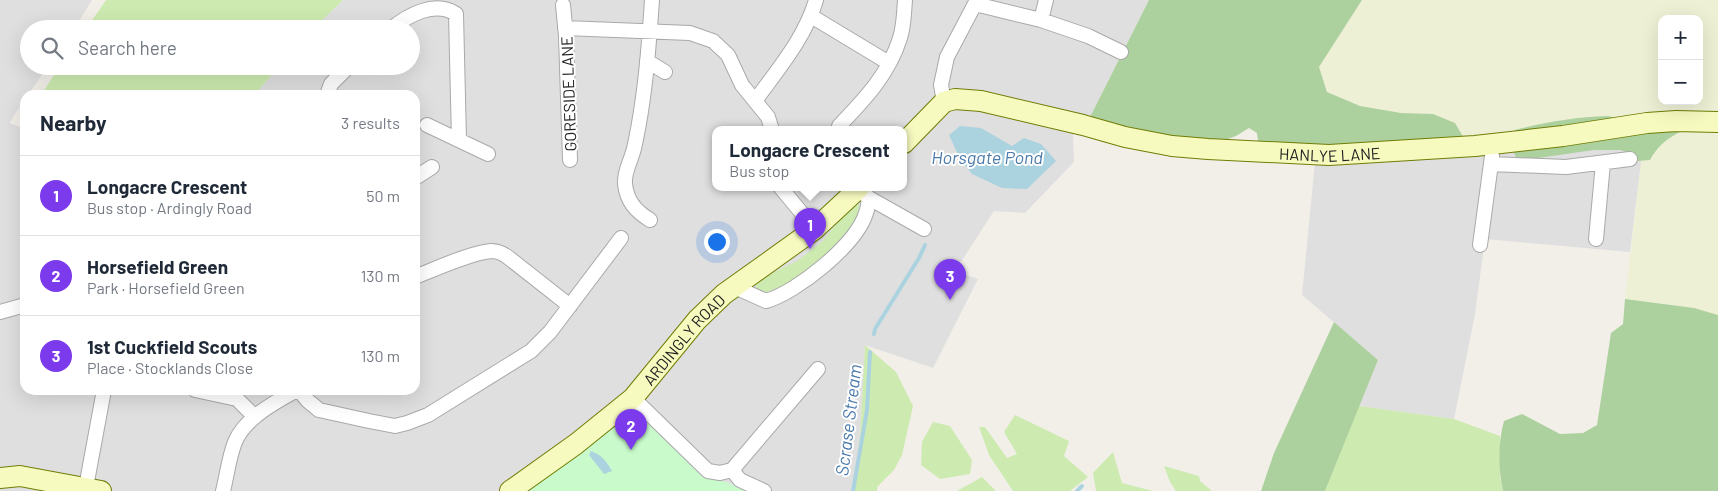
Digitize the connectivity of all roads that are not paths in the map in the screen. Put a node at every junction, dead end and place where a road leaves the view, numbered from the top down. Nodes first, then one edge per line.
1 (652, 0) edge
2 (816, 0) edge
3 (905, 0) edge
4 (1046, 0) edge
5 (976, 2) edge
6 (563, 5) dead end
7 (811, 16) junction
8 (402, 20) edge
9 (1041, 20) junction
10 (565, 28) junction
11 (650, 31) junction
12 (1121, 52) dead end
13 (647, 61) junction
14 (889, 63) junction
15 (665, 72) dead end
16 (340, 75) edge
17 (329, 90) edge
18 (755, 101) junction
19 (944, 102) junction
20 (1718, 122) edge
21 (427, 125) dead end
22 (771, 126) edge
23 (839, 126) dead end
24 (459, 140) junction
25 (907, 140) edge
26 (1493, 143) junction
27 (488, 154) dead end
28 (1630, 159) dead end
29 (570, 160) dead end
30 (1603, 163) junction
31 (1491, 164) junction
32 (432, 167) dead end
33 (420, 175) edge
34 (783, 191) edge
35 (862, 192) edge
36 (650, 220) dead end
37 (815, 230) junction
38 (924, 230) dead end
39 (621, 238) dead end
40 (1596, 239) dead end
41 (1480, 245) dead end
42 (420, 275) edge
43 (735, 287) junction
44 (20, 306) edge
45 (570, 306) junction
46 (0, 312) edge
47 (818, 369) dead end
48 (103, 395) edge
49 (218, 395) edge
50 (290, 395) edge
51 (302, 395) edge
52 (633, 398) junction
53 (255, 417) junction
54 (732, 470) junction
55 (0, 478) edge
56 (94, 489) edge
57 (223, 491) edge
58 (510, 491) edge
59 (764, 491) edge

1 - 11 street
2 - 7 street
3 - 14 street
4 - 9 street
5 - 9 street
5 - 19 street
6 - 10 street, GORESIDE LANE
7 - 14 street
7 - 18 street
8 - 24 street
9 - 12 street
10 - 11 street, GORESIDE LANE
10 - 29 street, GORESIDE LANE
11 - 13 street
11 - 18 street, GORESIDE LANE
13 - 15 street
13 - 36 street
14 - 23 street
16 - 17 street
18 - 22 street, GORESIDE LANE
19 - 25 street
19 - 26 street, HANLYE LANE
20 - 26 street, HANLYE LANE
21 - 24 street
24 - 27 street
26 - 31 street
28 - 30 street
30 - 31 street
30 - 40 street
31 - 41 street
32 - 33 street
34 - 37 street
35 - 37 street, ARDINGLY ROAD
35 - 38 street
35 - 43 street
37 - 43 street, ARDINGLY ROAD
39 - 45 street
42 - 45 street
43 - 52 street, ARDINGLY ROAD
44 - 46 street
45 - 51 street
47 - 54 street
48 - 56 street
49 - 53 street
50 - 53 street
52 - 54 street
52 - 58 street, ARDINGLY ROAD
53 - 57 street
54 - 59 street
55 - 56 street

